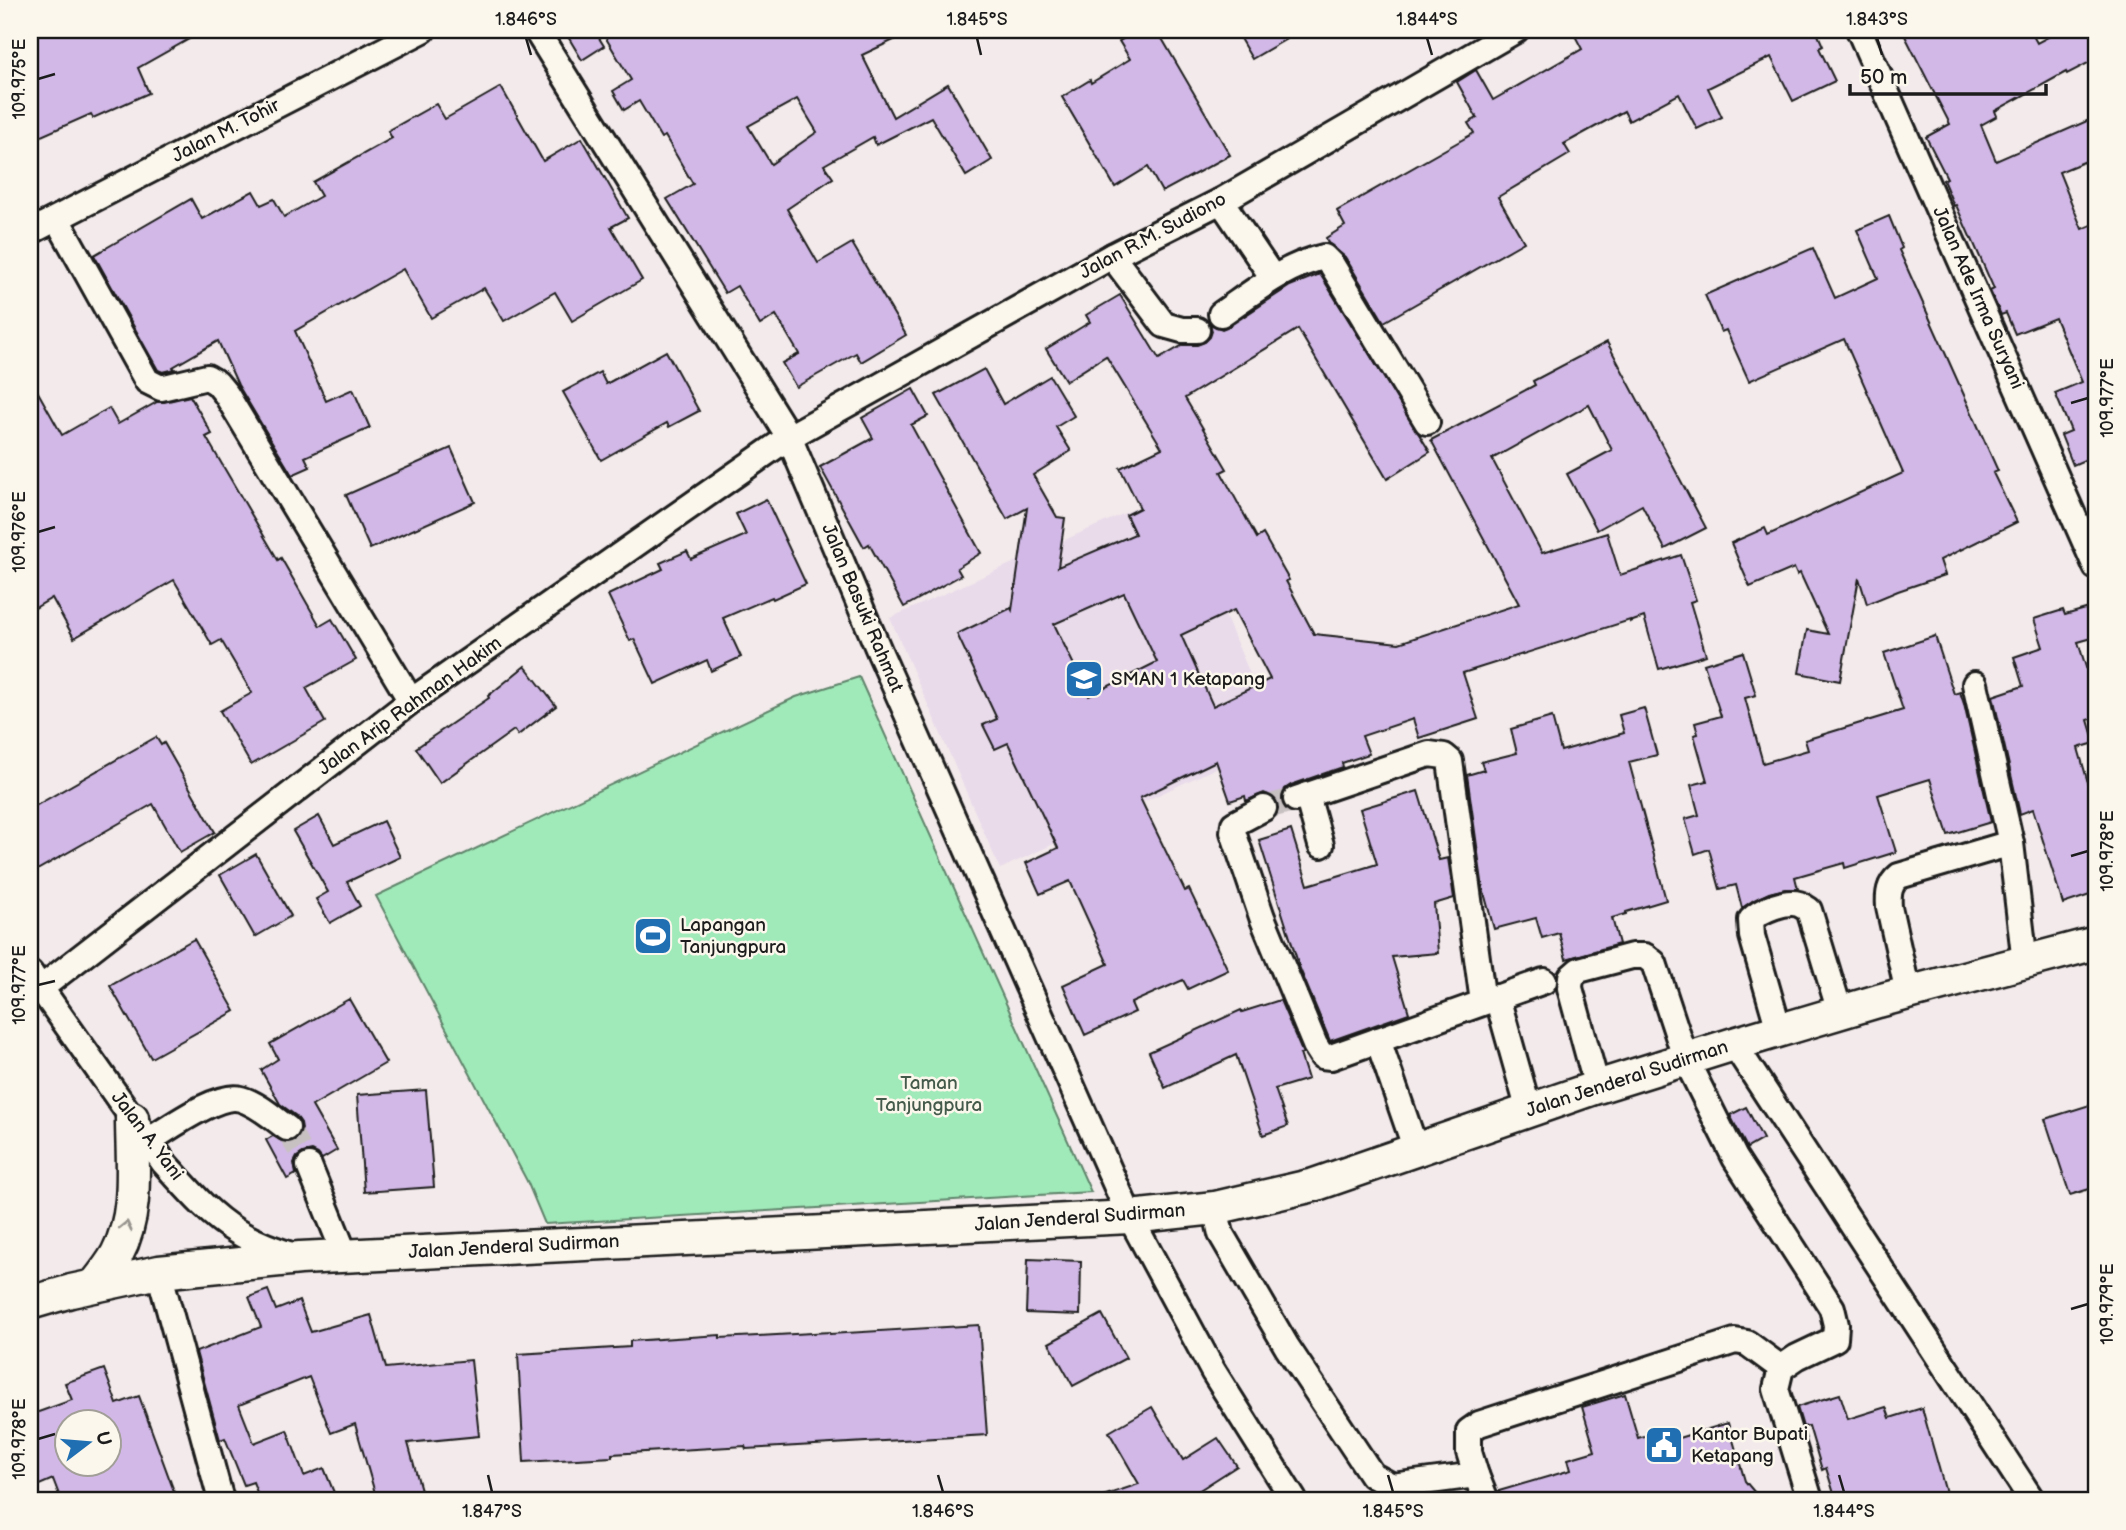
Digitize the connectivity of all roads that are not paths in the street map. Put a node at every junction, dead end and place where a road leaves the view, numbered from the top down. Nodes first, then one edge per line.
1 (423, 30) edge
2 (536, 30) edge
3 (1516, 30) edge
4 (1860, 30) edge
5 (1221, 201) junction
6 (57, 219) junction
7 (30, 233) edge
8 (1112, 256) junction
9 (1273, 278) junction
10 (1221, 314) dead end
11 (1197, 330) dead end
12 (1427, 422) dead end
13 (789, 438) junction
14 (2096, 567) edge
15 (1975, 684) dead end
16 (411, 701) junction
17 (1264, 808) tunnel mouth
18 (2011, 843) junction
19 (1321, 845) dead end
20 (2096, 943) edge
21 (2025, 963) junction
22 (1544, 981) dead end
23 (33, 985) edge
24 (1908, 993) junction
25 (1490, 1000) junction
26 (1840, 1012) junction
27 (1779, 1030) junction
28 (1378, 1040) junction
29 (1734, 1044) junction
30 (1686, 1060) junction
31 (1597, 1087) junction
32 (1529, 1111) junction
33 (287, 1128) tunnel mouth
34 (140, 1130) junction
35 (1416, 1150) junction
36 (309, 1166) tunnel mouth
37 (1215, 1208) junction
38 (1130, 1217) junction
39 (345, 1255) junction
40 (300, 1258) junction
41 (159, 1272) junction
42 (95, 1285) junction
43 (30, 1303) edge
44 (1781, 1368) junction
45 (1476, 1475) junction
46 (220, 1500) edge
47 (1294, 1500) edge
48 (1486, 1500) edge
49 (1810, 1500) edge
50 (2032, 1500) edge

1 - 6 street, Jalan M. Tohir
2 - 13 street, Jalan Basuki Rahmat
3 - 5 street, Jalan R.M. Sudiono
4 - 14 street, Jalan Ade Irma Suryani
5 - 8 street, Jalan R.M. Sudiono
5 - 9 street
6 - 7 street, Jalan M. Tohir
6 - 16 street
8 - 11 street
8 - 13 street, Jalan R.M. Sudiono
9 - 10 street
9 - 12 street
13 - 16 street, Jalan Arip Rahman Hakim
13 - 38 street, Jalan Basuki Rahmat
15 - 18 street
16 - 23 street, Jalan Arip Rahman Hakim
17 - 28 street
18 - 21 street
18 - 24 street
19 - 25 street
20 - 21 main road, Jalan Jenderal Sudirman
21 - 24 main road, Jalan Jenderal Sudirman
22 - 25 street
23 - 34 street, Jalan A. Yani
24 - 26 main road, Jalan Jenderal Sudirman
25 - 28 street
25 - 32 street
26 - 27 main road, Jalan Jenderal Sudirman
26 - 27 street
27 - 29 main road, Jalan Jenderal Sudirman
28 - 35 street
29 - 30 main road, Jalan Jenderal Sudirman
29 - 50 street
30 - 31 main road, Jalan Jenderal Sudirman
30 - 31 street
30 - 44 street
31 - 32 main road, Jalan Jenderal Sudirman
32 - 35 main road, Jalan Jenderal Sudirman
33 - 34 street
34 - 40 street, Jalan A. Yani
42 -> 34 main road
35 - 37 main road, Jalan Jenderal Sudirman
36 - 39 street
37 - 38 main road, Jalan Jenderal Sudirman
37 - 45 street
38 - 39 main road, Jalan Jenderal Sudirman
38 - 47 street, Jalan Basuki Rahmat
39 - 40 main road, Jalan Jenderal Sudirman
40 - 41 main road, Jalan Jenderal Sudirman
41 - 42 main road, Jalan Jenderal Sudirman
41 - 46 street
42 - 43 main road, Jalan Jenderal Sudirman
44 - 45 street
44 - 49 street
45 - 48 street

